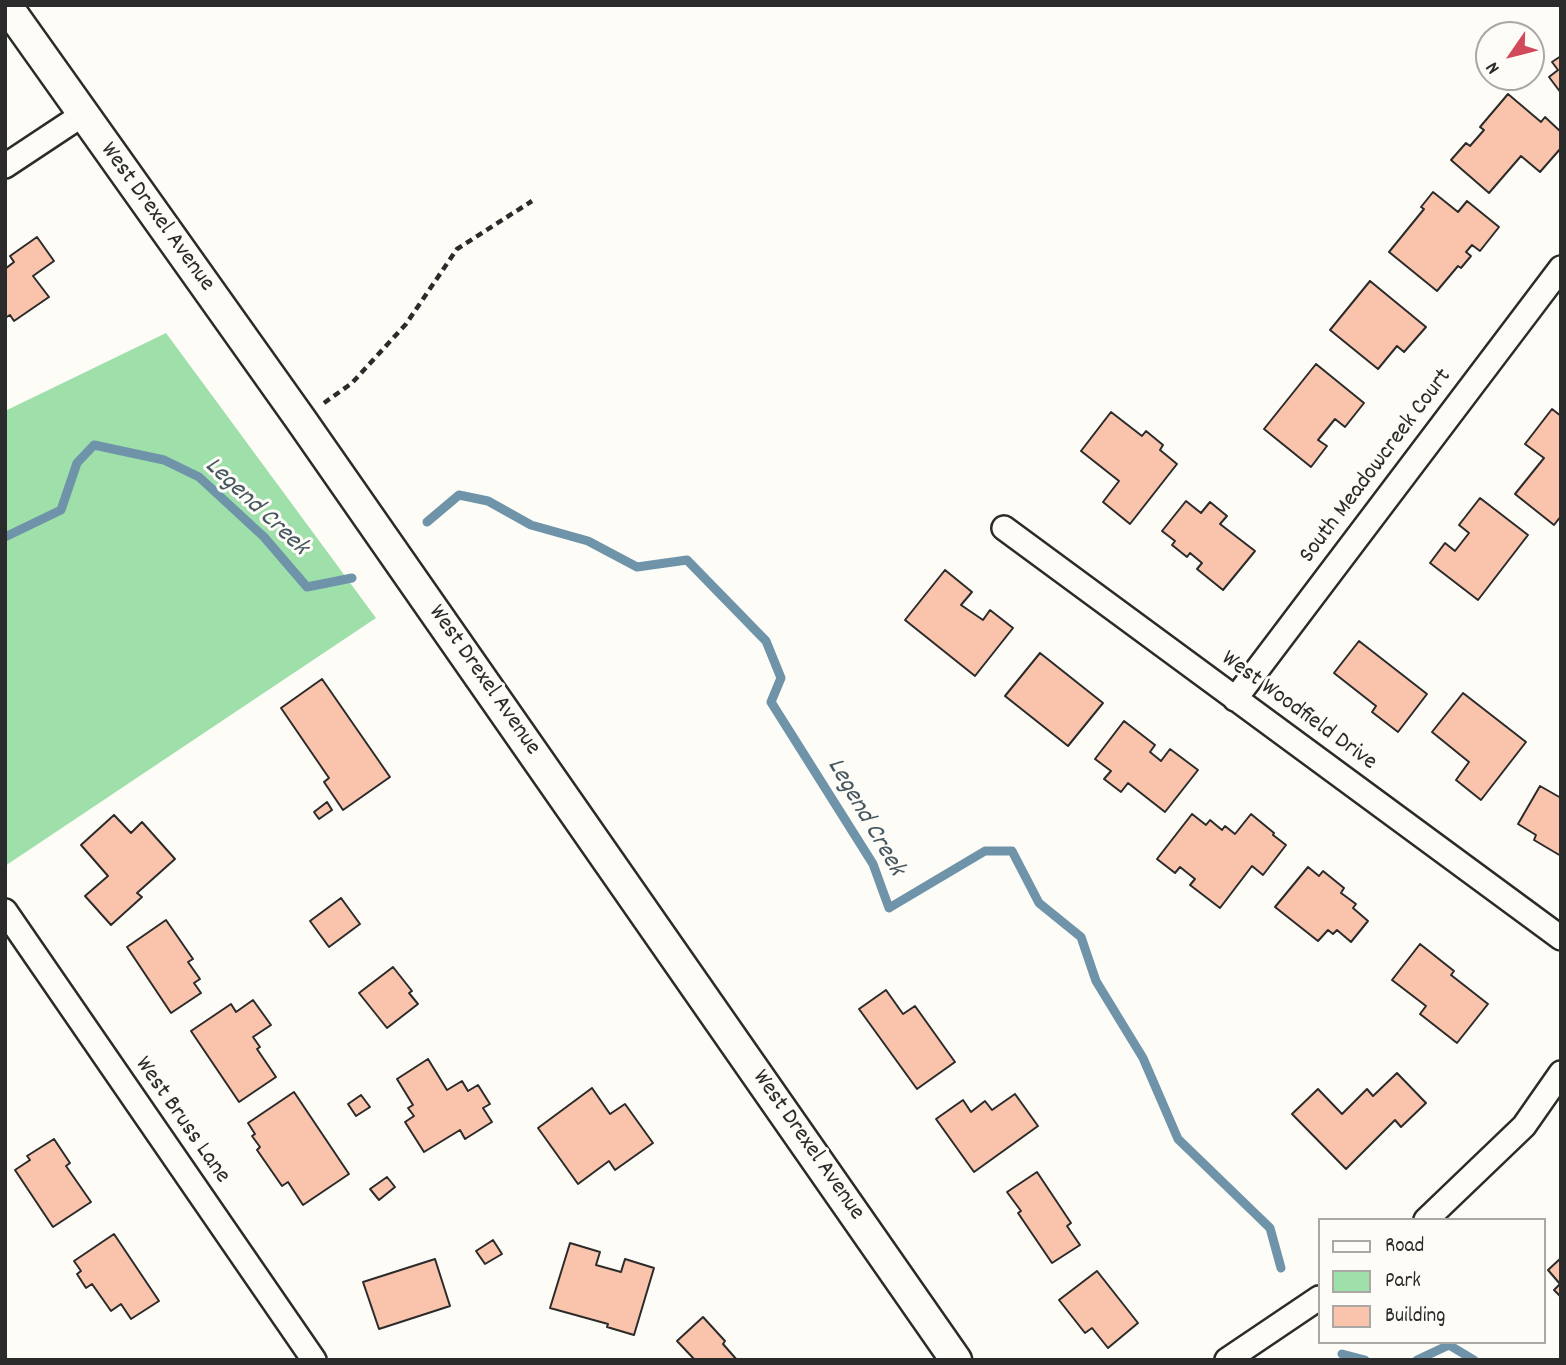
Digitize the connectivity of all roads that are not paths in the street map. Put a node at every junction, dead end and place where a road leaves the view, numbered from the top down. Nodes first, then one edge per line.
1 (6, 5) edge
2 (82, 115) junction
3 (5, 166) edge
4 (1561, 268) edge
5 (1004, 528) dead end
6 (1235, 699) junction
7 (5, 911) edge
8 (1561, 938) edge
9 (1561, 1073) edge
10 (1428, 1218) edge
11 (1318, 1299) edge
12 (314, 1360) edge
13 (956, 1360) edge
14 (1227, 1360) edge

1 - 2 street, West Drexel Avenue
2 - 3 street
2 - 13 street, West Drexel Avenue
4 - 6 street, South Meadowcreek Court
5 - 6 street, West Woodfield Drive
6 - 8 street, West Woodfield Drive
7 - 12 street, West Bruss Lane
9 - 10 street
11 - 14 street

